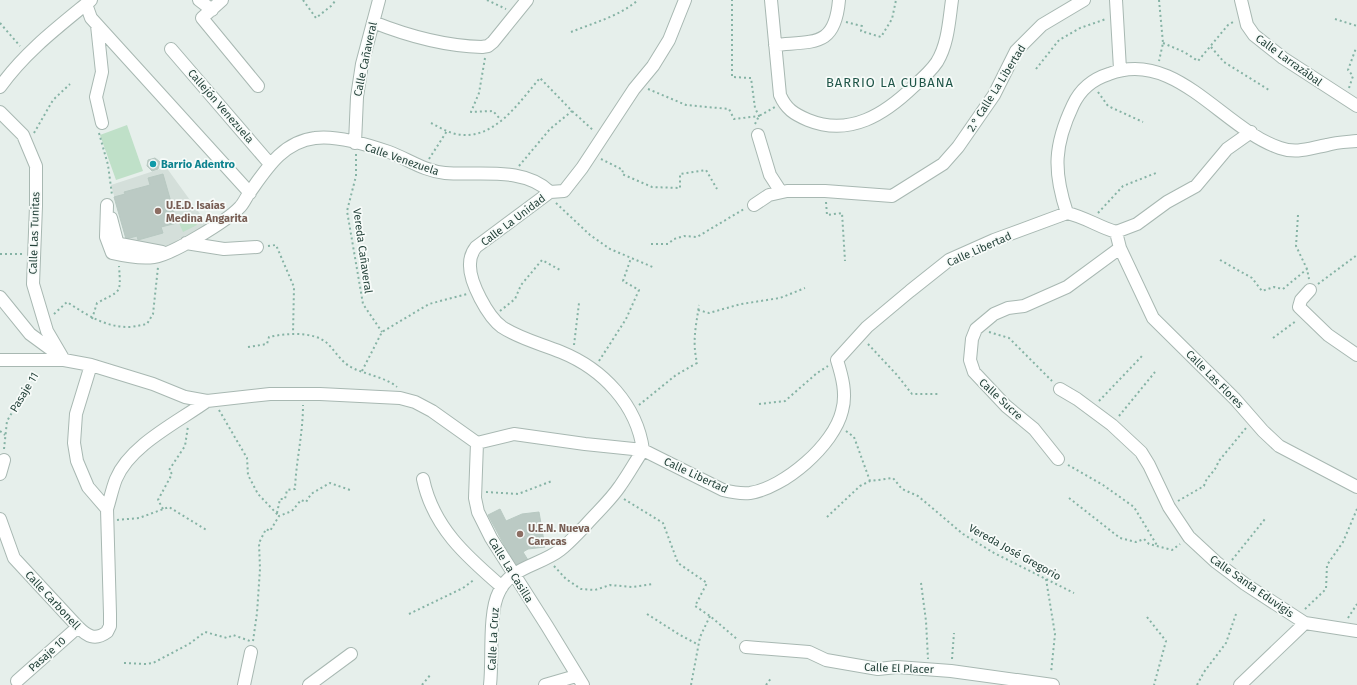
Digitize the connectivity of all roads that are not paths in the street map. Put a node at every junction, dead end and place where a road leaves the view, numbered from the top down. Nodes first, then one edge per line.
1 (199, 0) edge
2 (222, 0) edge
3 (379, 0) edge
4 (527, 0) edge
5 (685, 0) edge
6 (771, 0) edge
7 (839, 0) edge
8 (952, 0) edge
9 (1084, 0) edge
10 (1116, 0) edge
11 (1241, 0) edge
12 (86, 1) edge
13 (212, 10) junction
14 (373, 22) junction
15 (97, 25) junction
16 (775, 45) junction
17 (171, 49) dead end
18 (1120, 69) junction
19 (258, 86) dead end
20 (0, 87) edge
21 (1357, 106) edge
22 (1, 114) edge
23 (102, 124) road end
24 (1251, 132) junction
25 (758, 135) road end
26 (1357, 141) edge
27 (355, 144) junction
28 (270, 164) junction
29 (781, 192) junction
30 (250, 193) junction
31 (548, 193) junction
32 (754, 205) road end
33 (1067, 213) junction
34 (1116, 232) junction
35 (257, 246) road end
36 (1120, 248) junction
37 (172, 250) junction
38 (1310, 290) road end
39 (0, 296) edge
40 (1357, 355) edge
41 (0, 360) edge
42 (64, 360) junction
43 (91, 365) junction
44 (1060, 389) road end
45 (210, 401) junction
46 (477, 443) junction
47 (643, 450) junction
48 (1058, 459) road end
49 (4, 460) road end
50 (0, 474) edge
51 (423, 479) dead end
52 (1357, 487) edge
53 (108, 515) junction
54 (0, 519) edge
55 (514, 575) junction
56 (502, 587) junction
57 (1301, 621) junction
58 (78, 627) junction
59 (1357, 631) edge
60 (252, 647) road end
61 (746, 647) road end
62 (351, 654) dead end
63 (579, 680) edge
64 (17, 681) dead end
65 (244, 685) edge
66 (309, 685) edge
67 (490, 685) edge
68 (544, 685) edge
69 (1052, 685) edge
70 (1240, 685) edge

1 - 13 street
2 - 13 street
3 - 14 street, Calle Cañaveral
4 - 14 street
5 - 31 street, Calle La Unidad
6 - 16 street
7 - 16 street
8 - 16 street
9 - 29 street, 2.° Calle La Libertad
10 - 18 street
11 - 21 street, Calle Larrazábal
12 - 15 street
12 - 20 street
13 - 19 street
14 - 27 street, Calle Cañaveral
15 - 23 street
15 - 30 street
17 - 28 street, Callejón Venezuela
18 - 24 street
18 - 33 street
22 - 42 street, Calle Las Tunitas
24 - 26 street
24 - 34 street
25 - 29 street
27 - 28 street, Calle Venezuela
27 - 31 street, Calle Venezuela
28 - 30 street, Calle Venezuela
29 - 32 street, 2.° Calle La Libertad
30 - 37 street, Calle Venezuela
31 - 47 street, Calle La Unidad
33 - 34 street
33 - 47 street, Calle Libertad
34 - 36 street, Calle Las Flores
35 - 37 street
36 - 48 street, Calle Sucre
36 - 52 street, Calle Las Flores
37 - 37 street
38 - 40 street
39 - 42 street
41 - 42 street
42 - 43 street
43 - 45 street
43 - 53 street
44 - 57 street, Calle Santa Eduvigis
45 - 46 street
45 - 53 street, Calle Carbonell
46 - 47 street, Calle Libertad
46 - 55 street, Calle La Casilla
47 - 55 street, Calle La Cruz
49 - 50 street
51 - 56 street
53 - 58 street, Calle Carbonell
54 - 58 street, Calle Carbonell
55 - 56 street, Calle La Cruz
55 - 63 street, Calle La Casilla
56 - 67 street, Calle La Cruz
57 - 59 street
57 - 70 street
58 - 64 street, Pasaje 10
60 - 65 street
61 - 69 street, Calle El Placer
62 - 66 street
63 - 68 street

